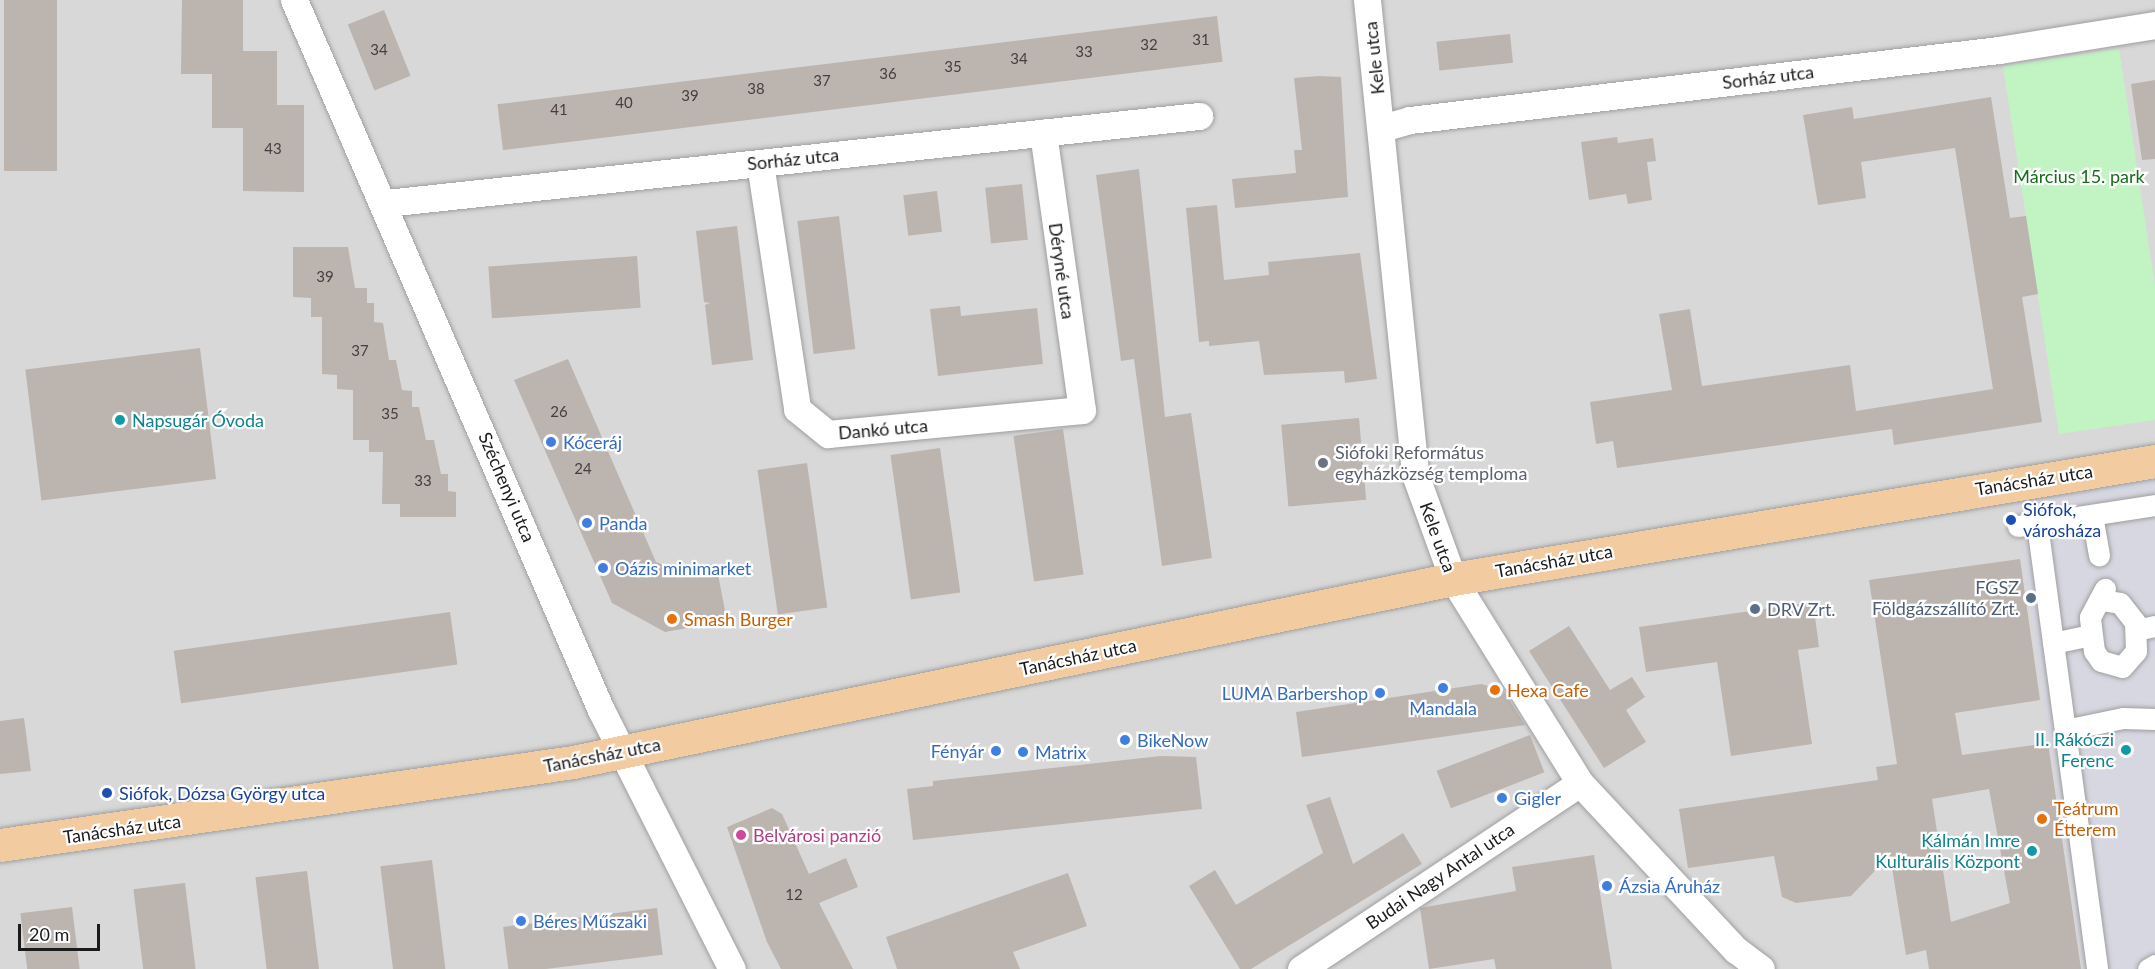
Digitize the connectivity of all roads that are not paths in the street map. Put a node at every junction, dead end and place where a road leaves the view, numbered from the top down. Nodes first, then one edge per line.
1 (294, 0) edge
2 (1367, 0) edge
3 (2155, 25) edge
4 (1199, 116) dead end
5 (1382, 128) junction
6 (1043, 133) junction
7 (760, 163) junction
8 (386, 203) junction
9 (1082, 410) joint
10 (2155, 461) edge
11 (2155, 505) edge
12 (2092, 515) junction
13 (2099, 555) dead end
14 (1453, 579) junction
15 (2146, 628) edge
16 (2091, 635) junction
17 (2054, 643) junction
18 (2155, 719) edge
19 (2065, 730) junction
20 (623, 752) junction
21 (1580, 783) junction
22 (0, 845) edge
23 (2155, 965) edge
24 (732, 969) edge
25 (1301, 969) edge
26 (1761, 969) edge
27 (2097, 969) edge
28 (2148, 969) edge

1 - 8 street, Széchenyi utca
2 - 5 street, Kele utca
3 - 5 street, Sorház utca
4 - 6 street, Sorház utca
5 - 14 street, Kele utca
6 - 7 street, Sorház utca
6 - 9 street, Déryné utca
7 - 8 street, Sorház utca
7 - 9 street, Dankó utca
8 - 20 street, Széchenyi utca
10 - 14 main road, Tanácsház utca
11 - 12 street
12 - 13 street
12 - 17 street
14 - 20 main road, Tanácsház utca
14 - 21 street, Kele utca
15 - 16 street
15 - 16 street
16 - 17 street
17 - 19 street
18 - 19 street
19 - 27 street
20 - 22 main road, Tanácsház utca
20 - 24 street, Széchenyi utca
21 - 25 street, Budai Nagy Antal utca
21 - 26 street, Kele utca
23 - 28 street

